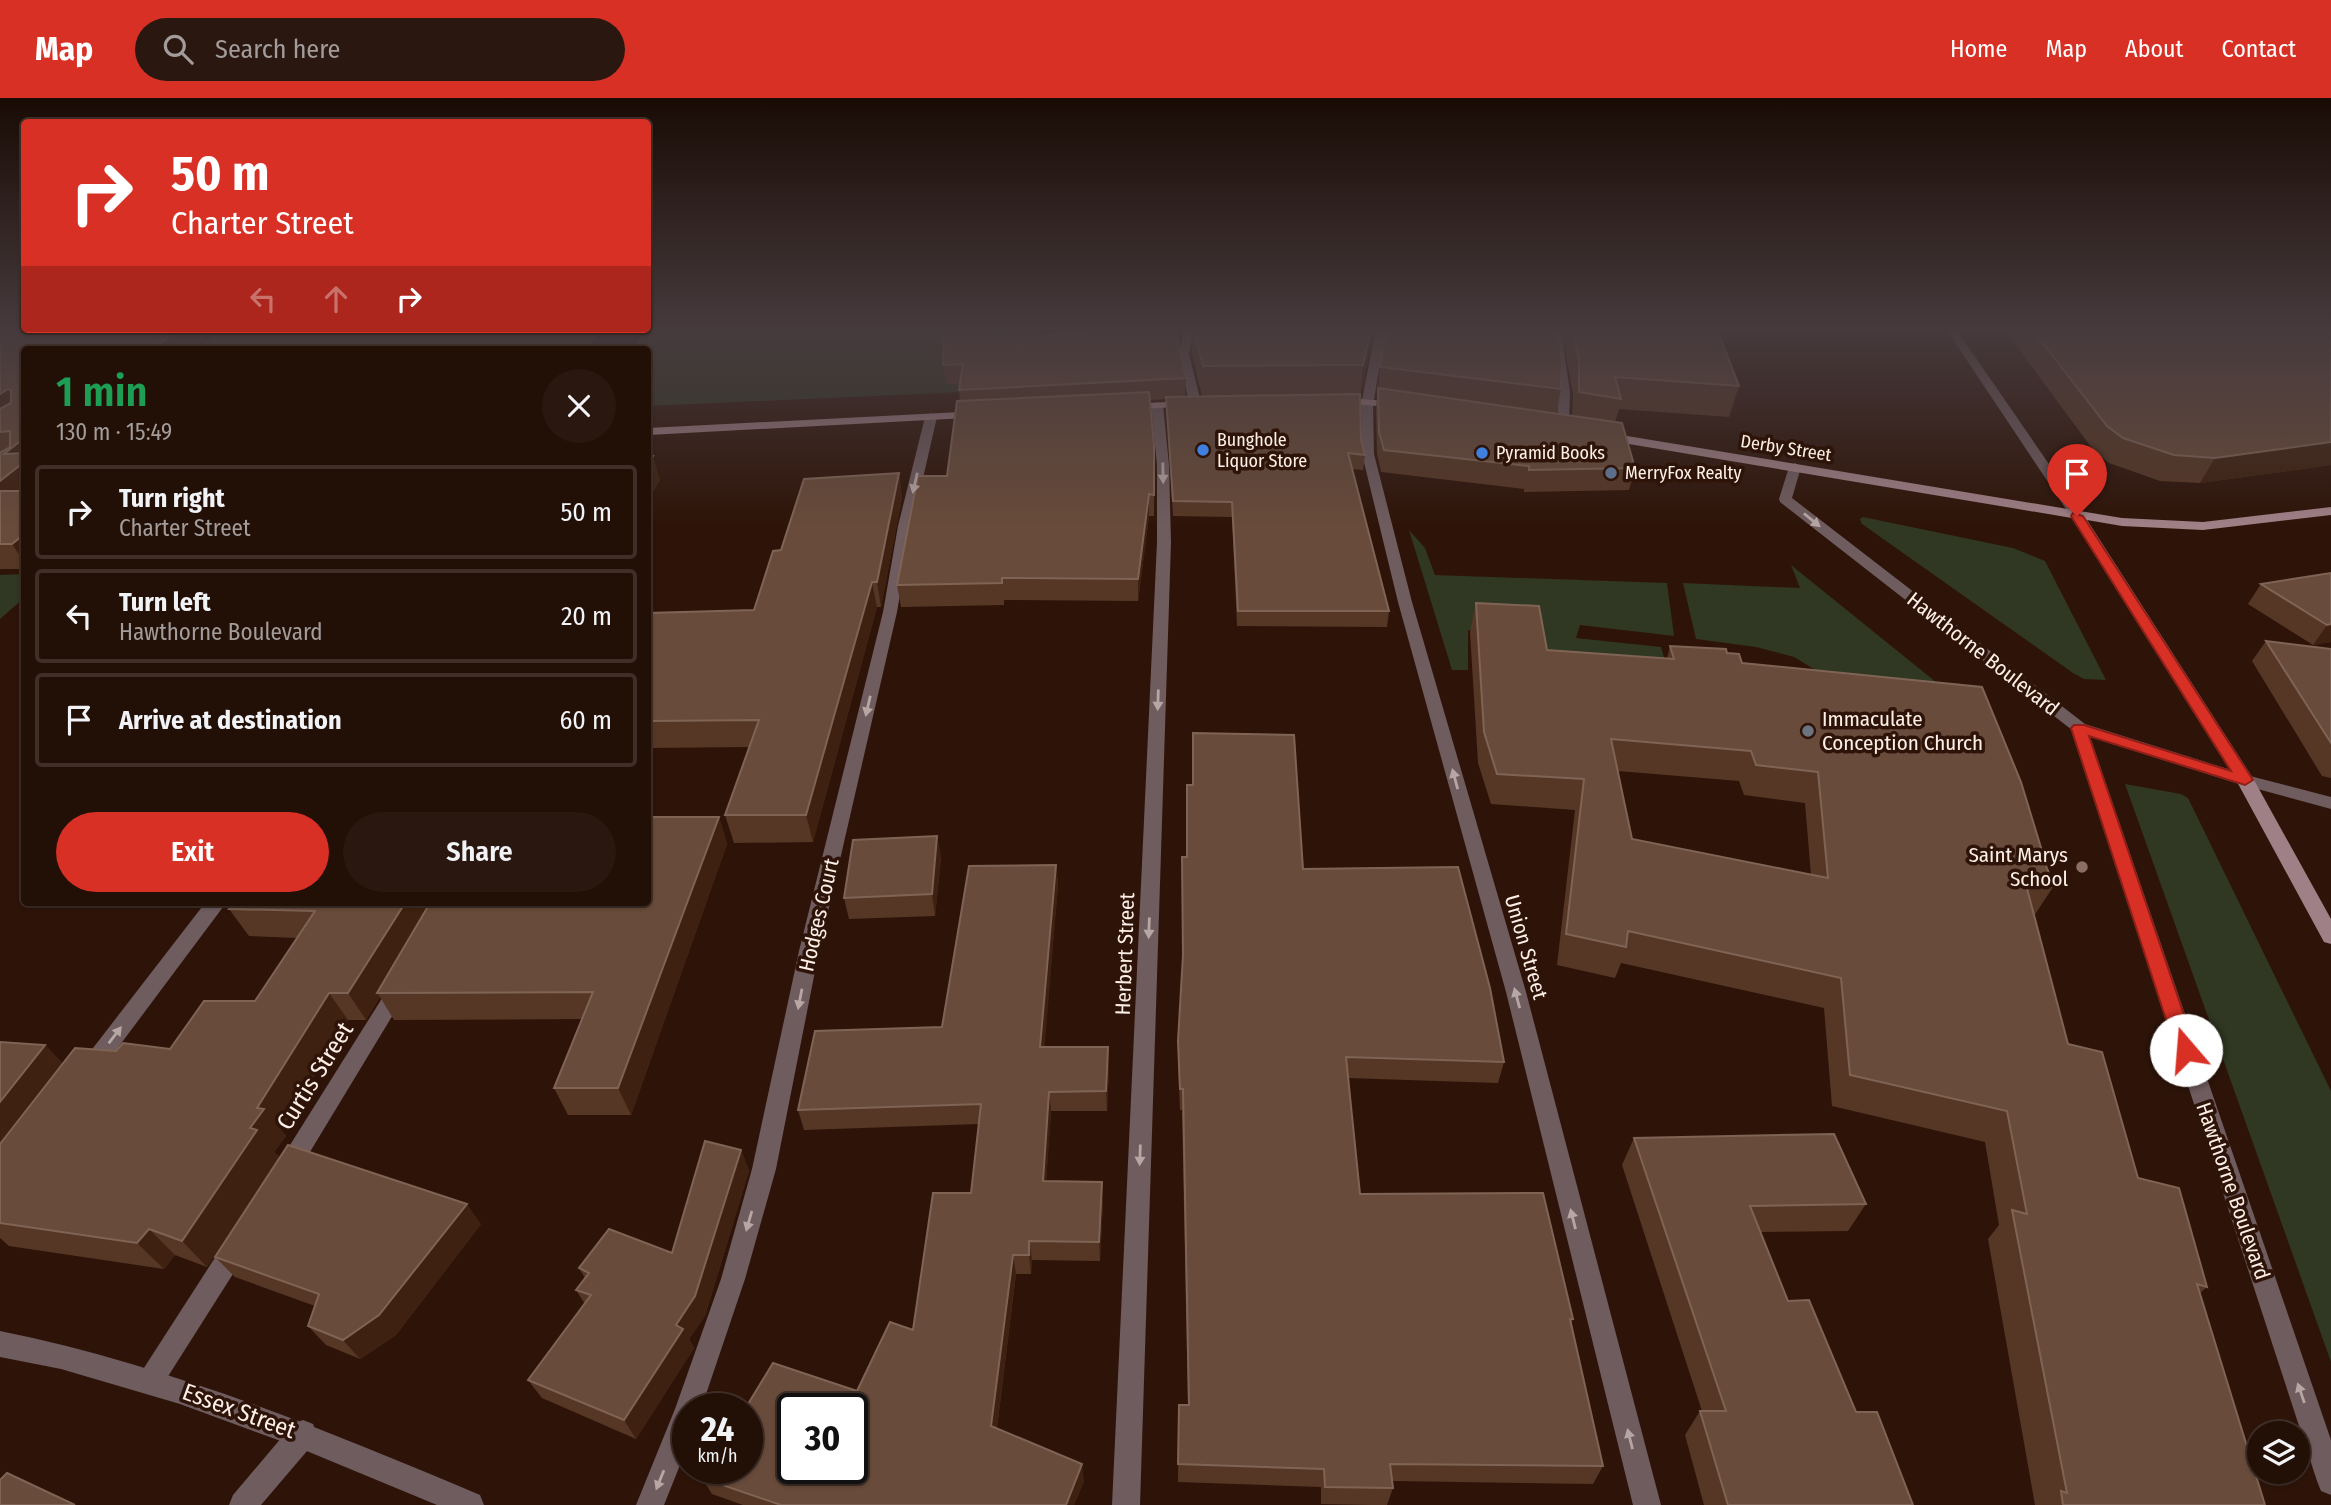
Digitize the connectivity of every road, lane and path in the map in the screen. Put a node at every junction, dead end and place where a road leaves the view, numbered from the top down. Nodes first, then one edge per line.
1 (1198, 395) edge
2 (1367, 395) edge
3 (1564, 395) edge
4 (1995, 395) edge
5 (1326, 400) edge
6 (1365, 402) junction
7 (1201, 403) joint
8 (1157, 405) junction
9 (1118, 407) edge
10 (1412, 407) edge
11 (999, 414) edge
12 (931, 417) junction
13 (1570, 430) joint
14 (651, 432) edge
15 (1795, 467) junction
16 (2331, 511) edge
17 (2077, 516) junction
18 (2079, 728) junction
19 (2245, 780) junction
20 (2331, 803) edge
21 (214, 906) edge
22 (2331, 937) edge
23 (409, 972) edge
24 (75, 1088) edge
25 (274, 1189) edge
26 (252, 1224) edge
27 (0, 1345) edge
28 (151, 1380) junction
29 (694, 1393) edge
30 (303, 1434) junction
31 (672, 1449) edge
32 (2331, 1481) edge
33 (243, 1505) edge
34 (470, 1505) edge
35 (650, 1505) edge
36 (1126, 1505) edge
37 (1647, 1505) edge

1 - 7 street
2 - 6 street, Union Street
3 - 13 street
4 - 17 street
5 - 6 main road
6 - 10 main road
37 -> 6 street, Union Street
7 - 8 main road
8 - 9 main road
8 -> 36 street, Herbert Street
11 - 12 main road
12 - 14 main road
12 -> 29 street, Hodges Court
13 - 15 main road, Derby Street
15 - 17 main road, Derby Street
15 -> 18 street, Hawthorne Boulevard
16 - 17 main road, Derby Street
17 - 19 main road
18 - 19 street
32 -> 18 street, Hawthorne Boulevard
19 - 20 street
19 - 22 main road
24 -> 21 street
23 - 25 street, Curtis Street
26 - 28 street
27 - 28 street, Essex Street
28 - 30 street, Essex Street
30 - 33 street
30 - 34 street, Essex Street
31 -> 35 street, Hodges Court

